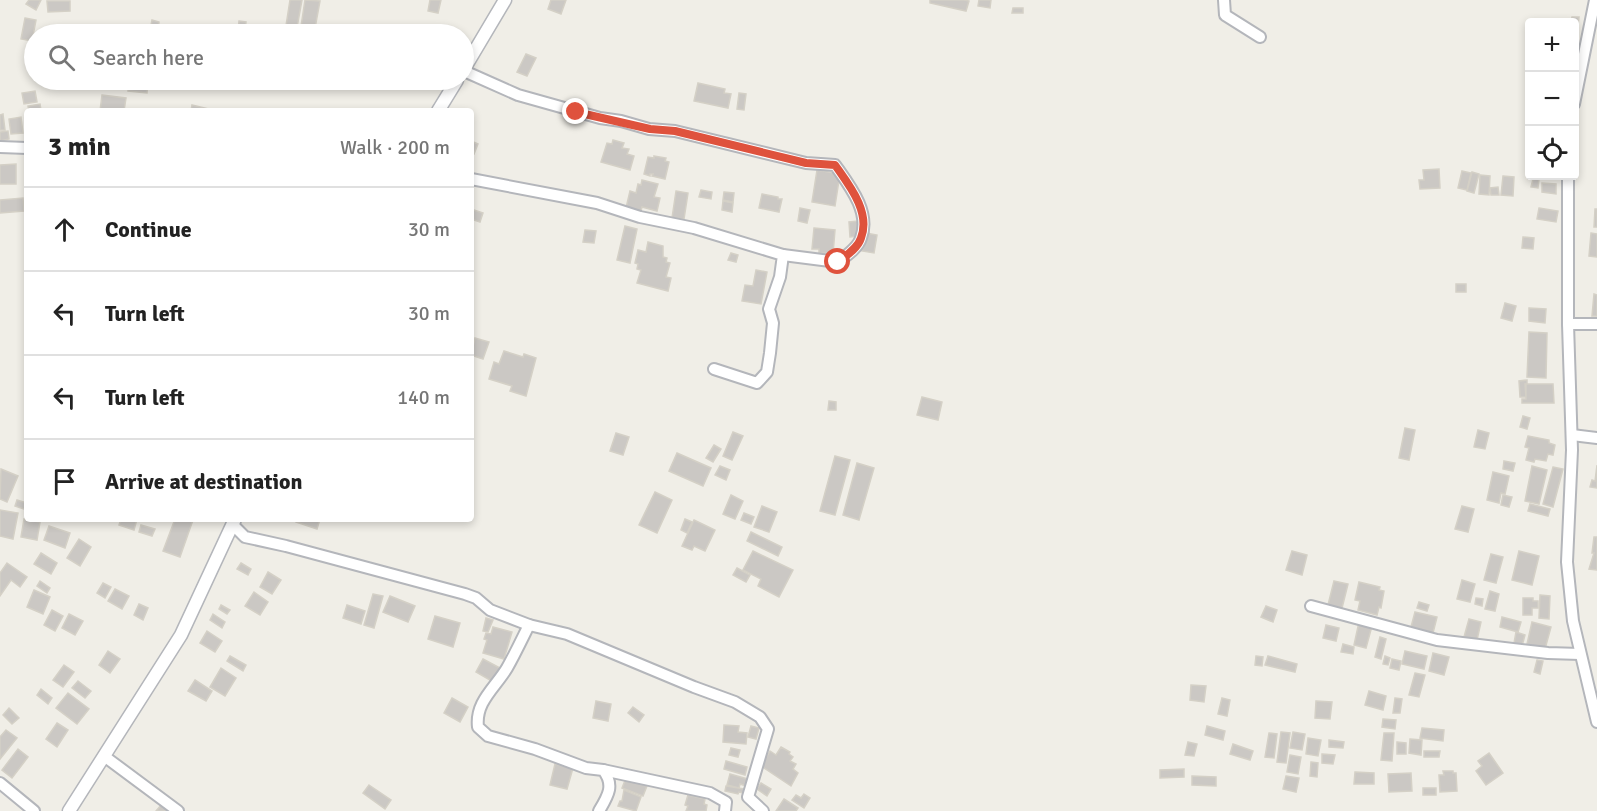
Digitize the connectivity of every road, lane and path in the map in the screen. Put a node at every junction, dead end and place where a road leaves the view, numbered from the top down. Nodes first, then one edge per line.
1 (505, 0) edge
2 (1224, 0) edge
3 (1595, 7) edge
4 (1260, 37) dead end
5 (474, 53) edge
6 (474, 75) edge
7 (1579, 85) edge
8 (451, 90) edge
9 (440, 108) edge
10 (0, 147) edge
11 (24, 148) edge
12 (474, 180) edge
13 (1568, 180) edge
14 (783, 255) junction
15 (1568, 324) junction
16 (1597, 324) edge
17 (714, 369) dead end
18 (1572, 435) junction
19 (1597, 438) edge
20 (234, 522) edge
21 (1311, 606) dead end
22 (529, 625) junction
23 (1580, 654) junction
24 (1597, 722) edge
25 (104, 756) junction
26 (603, 770) junction
27 (0, 783) edge
28 (34, 811) edge
29 (69, 811) edge
30 (178, 811) edge
31 (599, 811) edge
32 (724, 811) edge
33 (763, 811) edge

1 - 5 street
2 - 4 street
3 - 7 street
6 - 14 street
8 - 9 street
10 - 11 street
12 - 14 street
13 - 15 street
14 - 17 street
15 - 16 street
15 - 18 street
18 - 19 street
18 - 23 street
20 - 22 street
20 - 25 street
21 - 23 street
22 - 26 street
22 - 33 street
23 - 24 street
25 - 29 street
25 - 30 street
26 - 31 street
26 - 32 street
27 - 28 street

